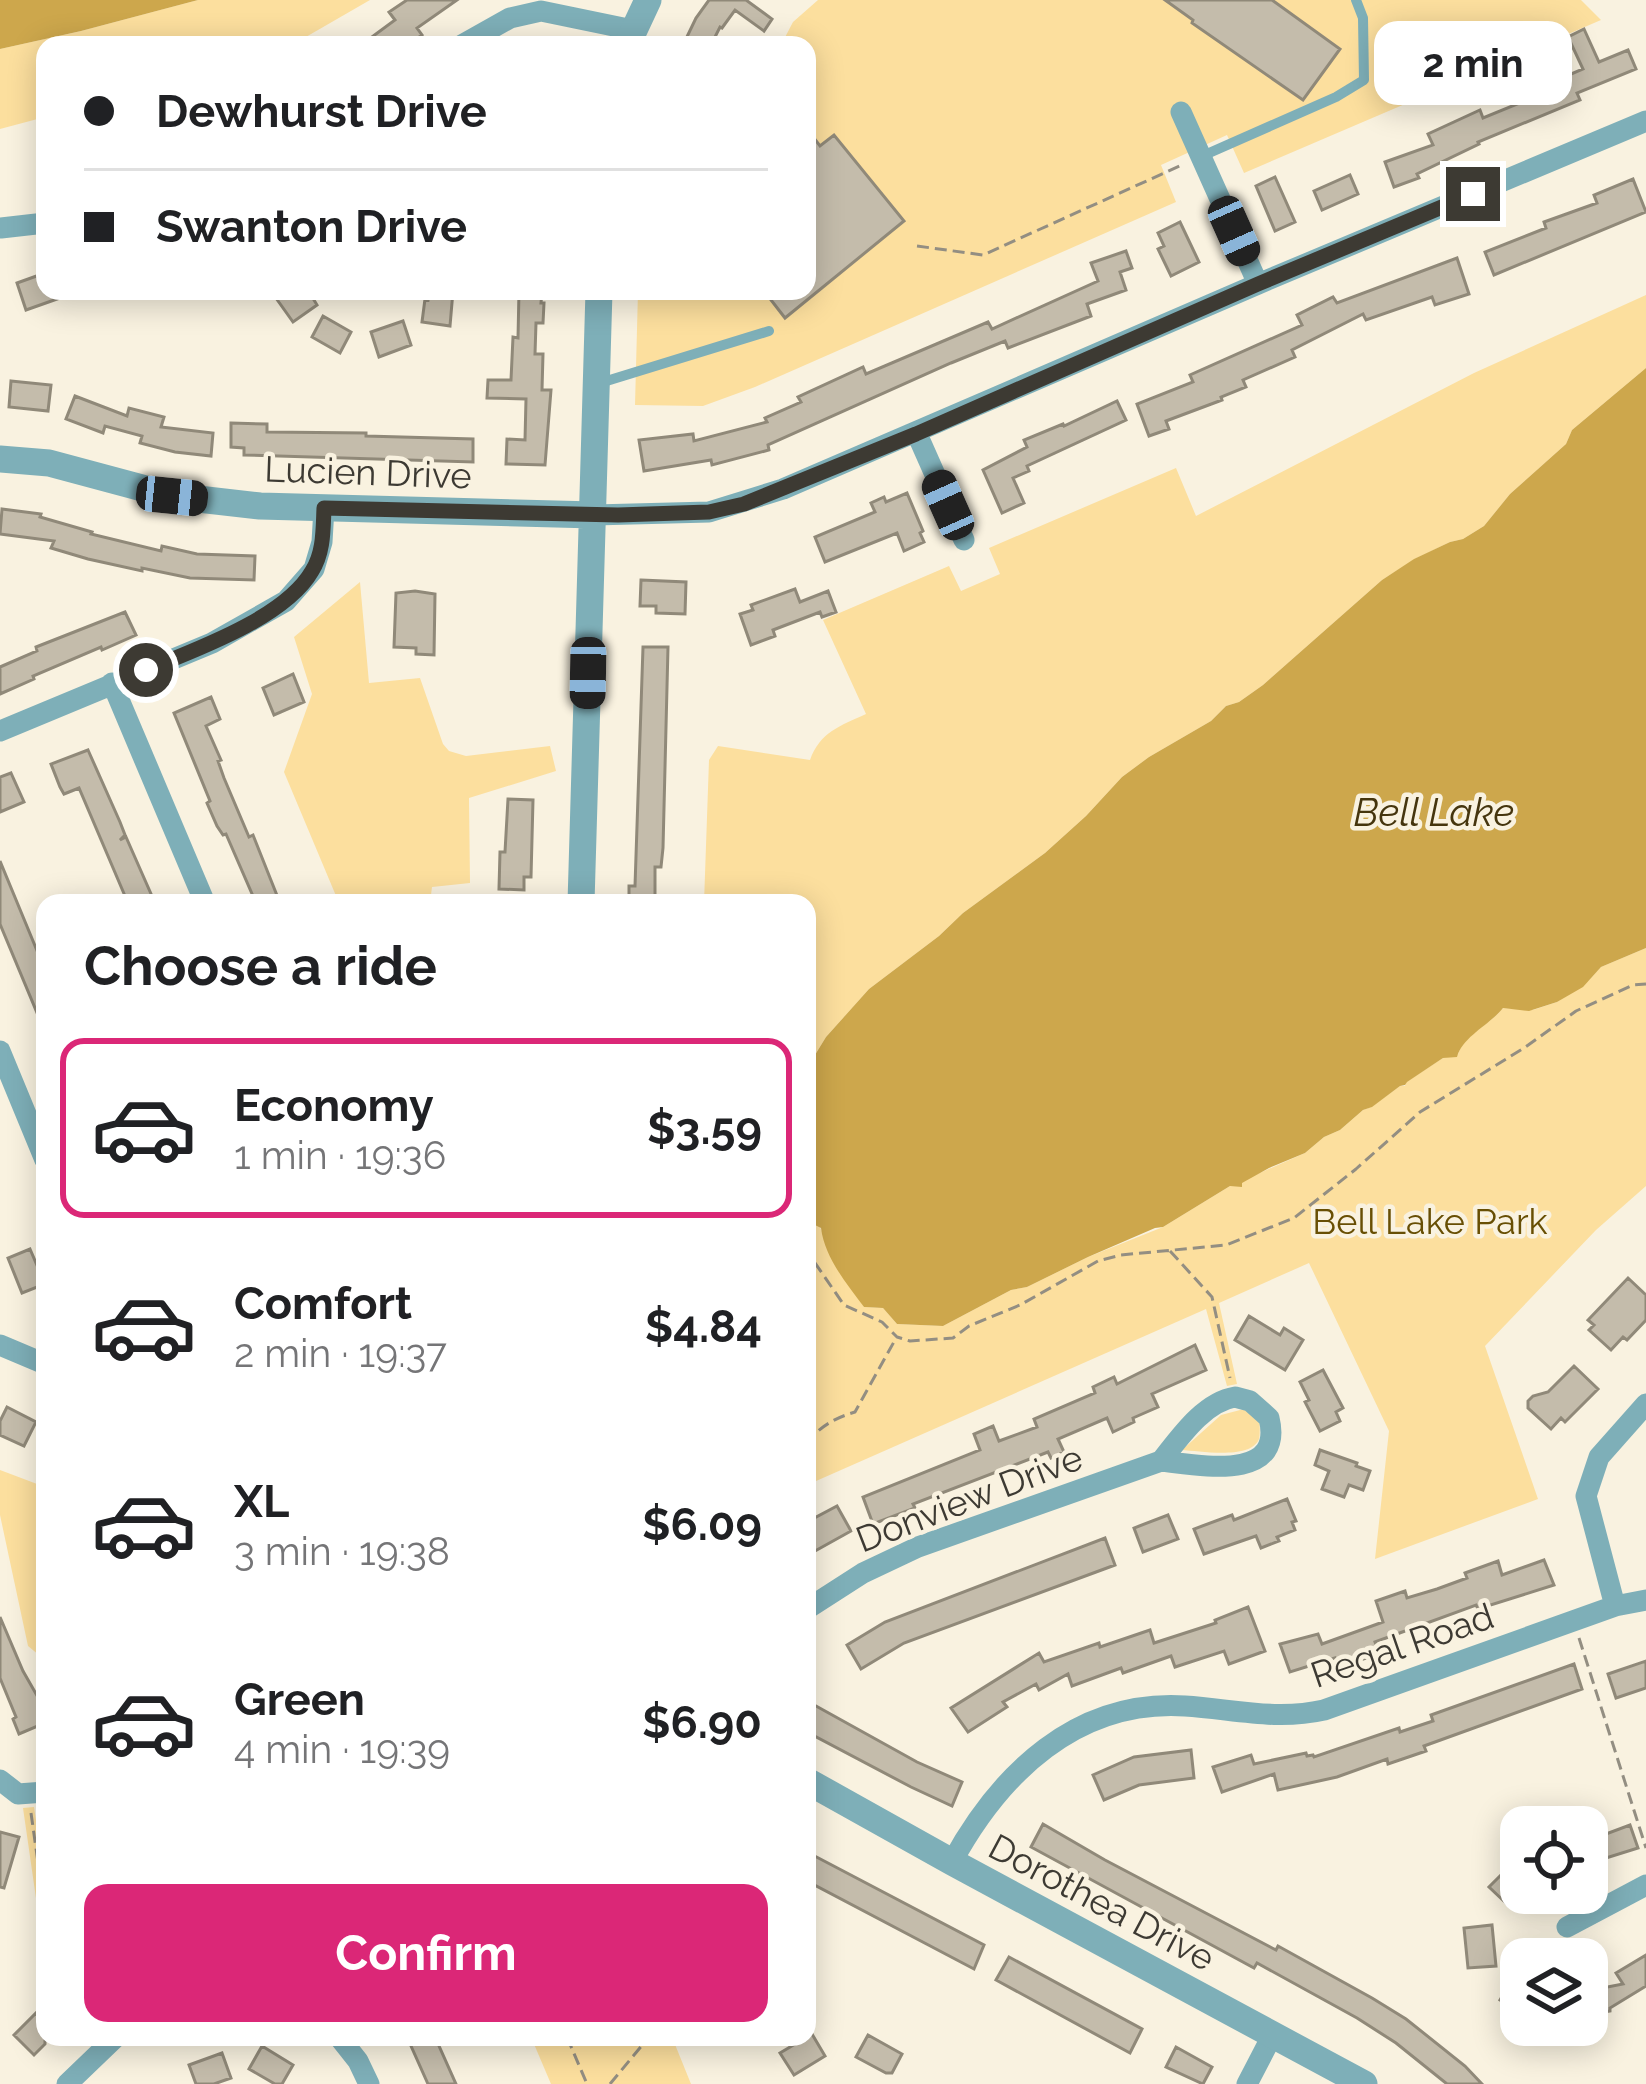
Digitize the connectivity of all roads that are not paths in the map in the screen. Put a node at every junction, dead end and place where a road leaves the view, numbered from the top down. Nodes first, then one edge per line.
1 (648, 0) edge
2 (1356, 0) edge
3 (478, 36) edge
4 (623, 36) edge
5 (631, 36) edge
6 (1181, 112) dead end
7 (1646, 121) edge
8 (1200, 157) junction
9 (36, 224) edge
10 (1, 228) edge
11 (1258, 284) junction
12 (599, 300) edge
13 (769, 332) dead end
14 (597, 384) junction
15 (916, 434) junction
16 (0, 459) edge
17 (324, 508) junction
18 (594, 515) junction
19 (964, 540) dead end
20 (112, 683) junction
21 (0, 730) edge
22 (201, 894) edge
23 (581, 894) edge
24 (0, 1051) edge
25 (36, 1138) edge
26 (0, 1345) edge
27 (36, 1360) edge
28 (1646, 1404) edge
29 (1161, 1461) junction
30 (1646, 1600) edge
31 (816, 1603) edge
32 (1615, 1606) junction
33 (0, 1780) edge
34 (816, 1786) edge
35 (36, 1794) edge
36 (952, 1862) junction
37 (1646, 1885) edge
38 (1567, 1927) dead end
39 (1273, 2034) junction
40 (107, 2046) edge
41 (346, 2046) edge
42 (67, 2084) edge
43 (369, 2084) edge
44 (1247, 2084) edge
45 (1364, 2084) edge

1 - 5 street
2 - 8 lane
3 - 4 street
6 - 8 street
7 - 11 street
8 - 11 street
9 - 10 street
11 - 15 street
12 - 14 street
13 - 14 lane
14 - 18 street
15 - 18 street
15 - 19 street
16 - 17 street, Lucien Drive
17 - 18 street, Lucien Drive
17 - 20 street
18 - 23 street
20 - 21 street
20 - 22 street
24 - 25 street
26 - 27 street
28 - 32 street
29 - 29 street, Donview Drive
29 - 31 street, Donview Drive
30 - 32 street, Regal Road
32 - 36 street, Regal Road
33 - 35 street
34 - 36 street, Dorothea Drive
36 - 39 street, Dorothea Drive
37 - 38 street
39 - 44 street
39 - 45 street, Dorothea Drive
40 - 42 street
41 - 43 street

